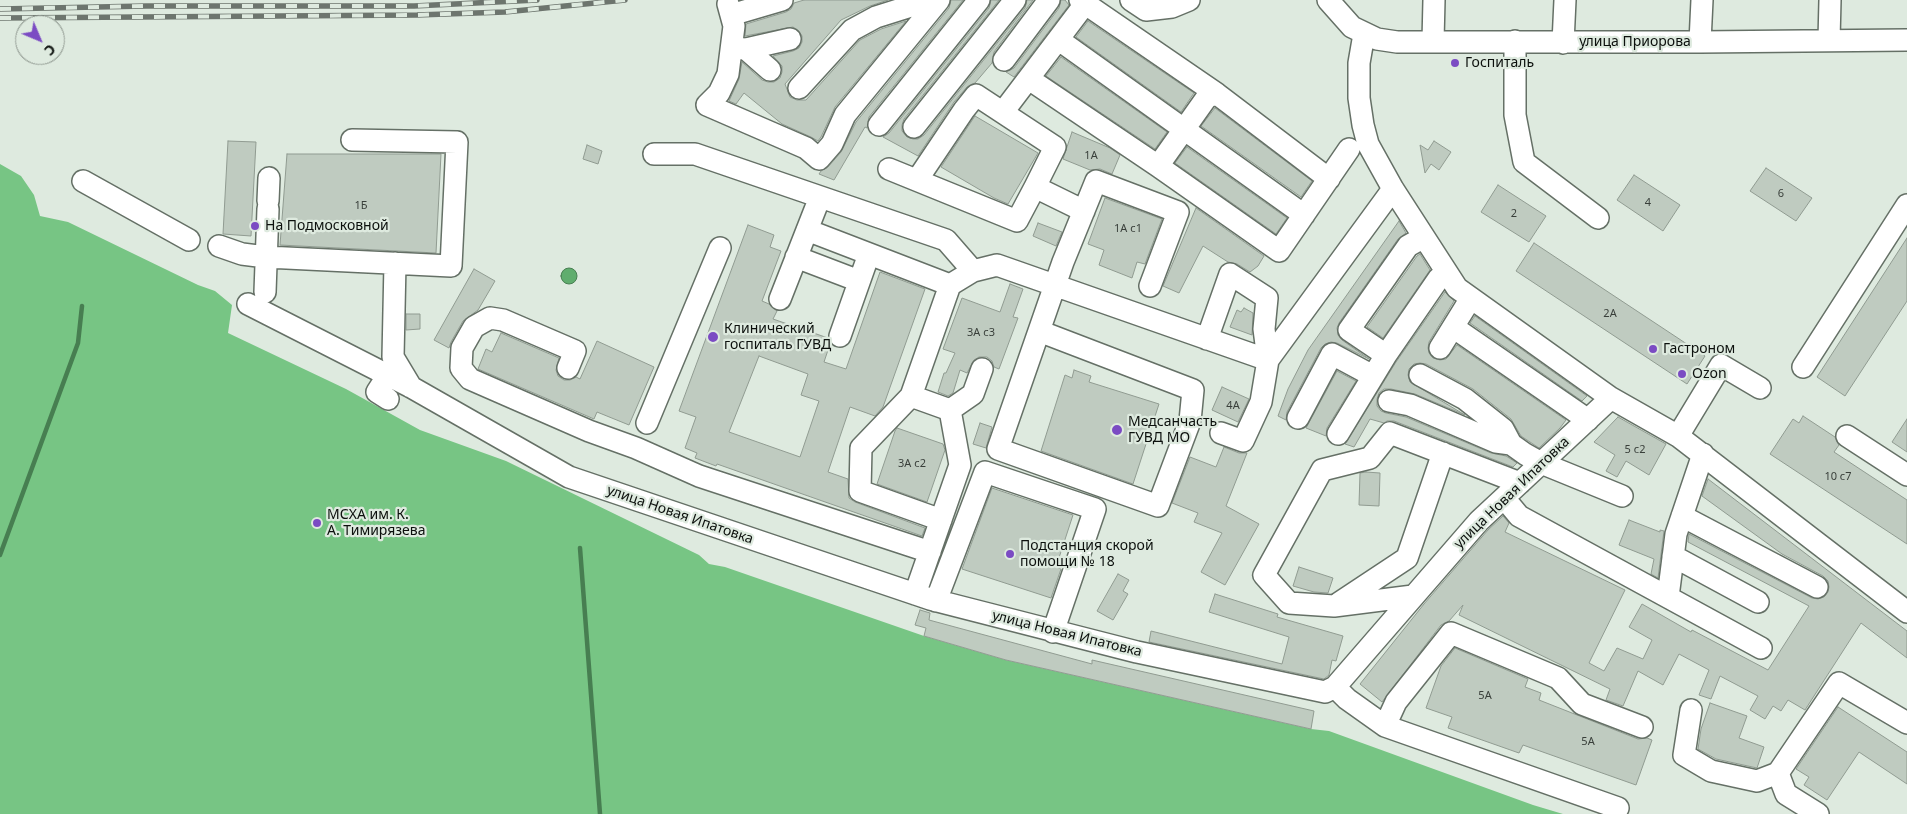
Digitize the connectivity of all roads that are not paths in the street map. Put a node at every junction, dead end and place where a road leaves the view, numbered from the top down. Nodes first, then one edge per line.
1 (782, 0) edge
2 (930, 0) edge
3 (939, 0) edge
4 (979, 0) edge
5 (1015, 0) edge
6 (1050, 0) edge
7 (1131, 0) edge
8 (1188, 0) edge
9 (1328, 0) edge
10 (1434, 0) edge
11 (1565, 0) edge
12 (1702, 0) edge
13 (1830, 0) edge
14 (1092, 4) edge
15 (1364, 34) junction
16 (790, 39) dead end
17 (1059, 40) junction
18 (1829, 40) junction
19 (1907, 40) edge
20 (1433, 41) junction
21 (1515, 42) junction
22 (1563, 42) junction
23 (1700, 42) junction
24 (739, 48) junction
25 (1004, 60) dead end
26 (770, 70) dead end
27 (1029, 79) junction
28 (799, 88) dead end
29 (1217, 94) junction
30 (1003, 112) junction
31 (879, 125) dead end
32 (914, 127) dead end
33 (1184, 129) junction
34 (352, 140) dead end
35 (1349, 149) dead end
36 (654, 154) dead end
37 (1158, 166) junction
38 (889, 170) dead end
39 (270, 178) dead end
40 (1328, 178) junction
41 (917, 180) junction
42 (83, 182) dead end
43 (1035, 187) junction
44 (1393, 189) junction
45 (820, 197) junction
46 (1907, 205) edge
47 (1084, 211) junction
48 (1304, 215) junction
49 (1598, 218) dead end
50 (807, 230) junction
51 (1424, 236) junction
52 (188, 240) dead end
53 (219, 246) dead end
54 (720, 248) dead end
55 (869, 254) junction
56 (266, 257) junction
57 (796, 257) junction
58 (394, 263) junction
59 (973, 271) junction
60 (1439, 278) dead end
61 (859, 282) junction
62 (950, 285) junction
63 (1150, 286) dead end
64 (1055, 287) junction
65 (1471, 298) junction
66 (780, 299) dead end
67 (1453, 327) junction
68 (1039, 331) junction
69 (840, 336) dead end
70 (1207, 338) junction
71 (1440, 348) dead end
72 (1386, 354) junction
73 (1268, 360) junction
74 (1802, 367) dead end
75 (568, 368) dead end
76 (982, 369) dead end
77 (1420, 375) dead end
78 (388, 376) junction
79 (1373, 376) junction
80 (411, 388) junction
81 (1760, 388) dead end
82 (911, 396) junction
83 (1611, 398) junction
84 (388, 399) dead end
85 (1389, 401) dead end
86 (950, 410) junction
87 (1298, 418) dead end
88 (1588, 420) junction
89 (1221, 433) dead end
90 (642, 434) junction
91 (1338, 434) dead end
92 (1678, 436) junction
93 (1847, 436) dead end
94 (1511, 444) junction
95 (1443, 453) junction
96 (1703, 454) junction
97 (1541, 463) junction
98 (1907, 475) edge
99 (1520, 483) junction
100 (1622, 496) dead end
101 (1504, 498) junction
102 (1682, 516) junction
103 (942, 520) junction
104 (930, 552) junction
105 (1673, 556) junction
106 (1817, 587) dead end
107 (915, 594) junction
108 (1413, 596) junction
109 (1668, 597) junction
110 (936, 601) junction
111 (1758, 602) dead end
112 (1334, 606) junction
113 (1907, 612) edge
114 (1053, 632) junction
115 (1761, 648) dead end
116 (1335, 687) junction
117 (1691, 710) dead end
118 (1907, 723) edge
119 (1385, 726) junction
120 (1642, 727) dead end
121 (1778, 773) junction
122 (1618, 808) dead end
123 (1818, 814) edge

1 - 24 street
2 - 28 street
3 - 24 street
4 - 31 street
5 - 32 street
6 - 25 street
7 - 8 street
9 - 15 street
10 - 20 street
11 - 22 street
12 - 23 street
13 - 18 street
14 - 17 street
14 - 29 street
15 - 20 street, улица Приорова
15 - 44 street
16 - 24 street
17 - 27 street
17 - 33 street
18 - 19 street, улица Приорова
18 - 23 street, улица Приорова
20 - 21 street, улица Приорова
21 - 22 street, улица Приорова
21 - 49 street
22 - 23 street, улица Приорова
24 - 26 street
27 - 30 street
27 - 37 street
29 - 33 street
29 - 40 street
30 - 41 street
30 - 43 street
33 - 37 street
33 - 48 street
34 - 58 street
35 - 40 street
36 - 45 street
37 - 48 street
38 - 41 street
39 - 56 street
40 - 48 street
41 - 43 street
42 - 52 street
43 - 47 street
44 - 51 street
44 - 73 street
45 - 50 street
45 - 59 street
46 - 74 street
47 - 63 street
47 - 64 street
50 - 55 street
50 - 57 street
51 - 65 street
51 - 72 street
53 - 56 street
54 - 90 street
55 - 61 street
55 - 62 street
56 - 58 street
56 - 78 street, улица Новая Ипатовка
57 - 61 street
57 - 66 street
58 - 80 street
59 - 62 street
59 - 64 street
60 - 72 street
61 - 69 street
62 - 82 street
64 - 68 street
64 - 70 street
65 - 67 street
65 - 83 street
67 - 71 street
67 - 88 street
68 - 68 street
70 - 73 street
70 - 73 street
72 - 79 street
73 - 89 street
75 - 90 street
76 - 86 street
77 - 94 street
78 - 80 street, улица Новая Ипатовка
78 - 84 street
79 - 87 street
79 - 91 street
80 - 107 street, улица Новая Ипатовка
81 - 92 street
82 - 86 street
82 - 103 street
83 - 88 street, улица Новая Ипатовка
83 - 92 street
85 - 94 street
86 - 103 street
88 - 97 street, улица Новая Ипатовка
90 - 104 street
92 - 96 street
93 - 98 street
94 - 97 street
95 - 99 street
95 - 112 street
95 - 112 street
96 - 102 street
96 - 113 street
97 - 99 street, улица Новая Ипатовка
97 - 100 street
99 - 101 street, улица Новая Ипатовка
101 - 108 street, улица Новая Ипатовка
101 - 109 street
102 - 105 street
102 - 106 street
103 - 104 street
104 - 107 street
105 - 109 street
105 - 111 street
107 - 110 street, улица Новая Ипатовка
108 - 112 street
108 - 116 street, улица Новая Ипатовка
109 - 115 street
110 - 114 street, улица Новая Ипатовка
110 - 114 street
114 - 116 street, улица Новая Ипатовка
116 - 119 street
117 - 121 street
118 - 121 street
119 - 120 street
119 - 122 street
121 - 123 street

